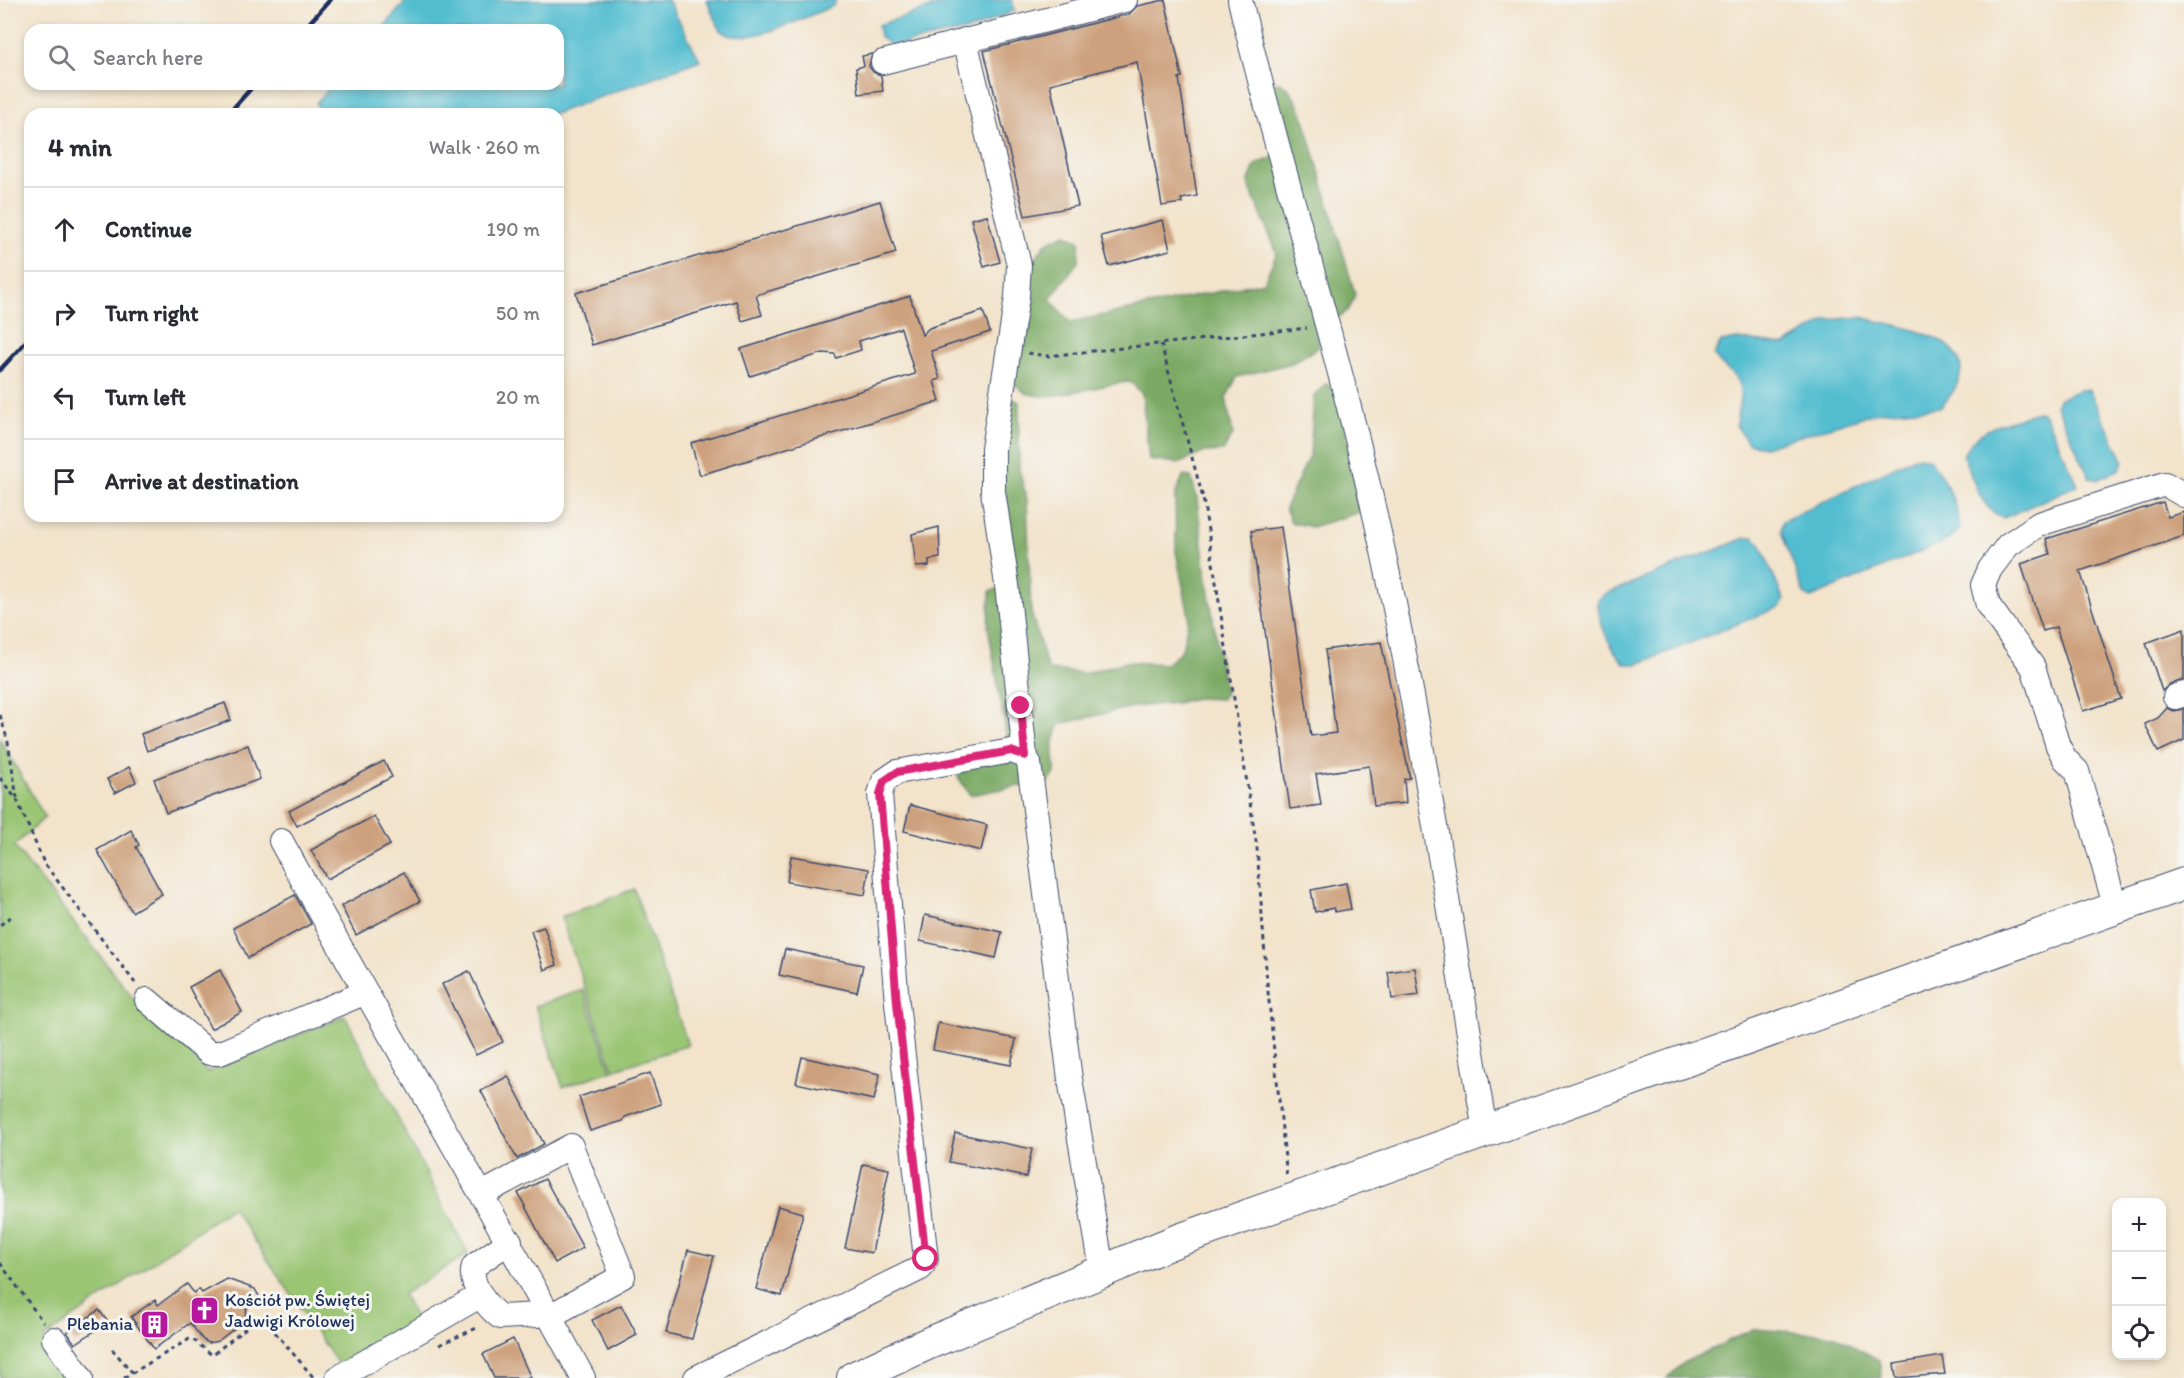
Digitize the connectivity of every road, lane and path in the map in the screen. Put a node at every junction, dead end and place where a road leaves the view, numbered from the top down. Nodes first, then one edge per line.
1 (1125, 0) edge
2 (1240, 0) edge
3 (965, 40) junction
4 (883, 62) dead end
5 (1327, 326) junction
6 (1161, 344) junction
7 (1008, 351) junction
8 (2184, 495) edge
9 (0, 715) edge
10 (1025, 756) junction
11 (0, 778) edge
12 (17, 800) junction
13 (281, 841) dead end
14 (2184, 884) edge
15 (2116, 909) junction
16 (12, 916) dead end
17 (0, 925) edge
18 (364, 993) junction
19 (147, 1000) joint
20 (1485, 1131) junction
21 (483, 1194) junction
22 (1289, 1200) junction
23 (510, 1240) junction
24 (0, 1263) edge
25 (1102, 1270) junction
26 (482, 1295) junction
27 (548, 1313) junction
28 (54, 1339) joint
29 (112, 1349) dead end
30 (728, 1371) edge
31 (132, 1372) junction
32 (81, 1378) edge
33 (124, 1378) edge
34 (314, 1378) edge
35 (338, 1378) edge
36 (583, 1378) edge
37 (696, 1378) edge
38 (853, 1378) edge

1 - 3 street
2 - 5 street
3 - 4 street
3 - 7 street
5 - 6 path
5 - 20 street
6 - 7 path
6 - 22 path
7 - 10 street
8 - 15 street
9 - 12 path
10 - 25 street
10 - 30 street
11 - 12 path
12 - 19 path
13 - 18 street
14 - 15 main road
15 - 20 main road
16 - 17 path
18 - 19 street
18 - 21 street
20 - 22 main road
21 - 23 street
21 - 27 street
22 - 25 main road
23 - 26 street
23 - 27 street
24 - 28 path
25 - 38 main road
26 - 27 street
26 - 35 street
27 - 36 street
28 - 32 street
29 - 31 path
30 - 37 street
31 - 33 path
31 - 34 path

